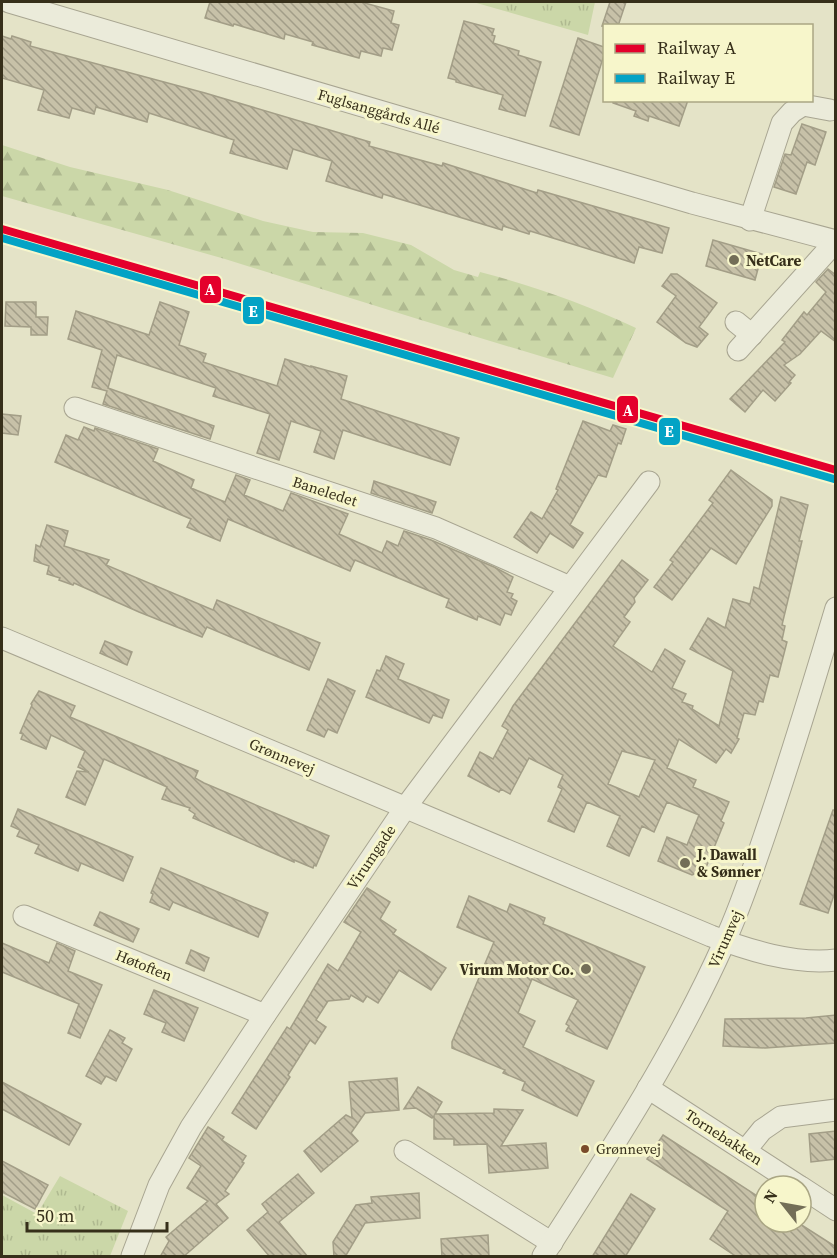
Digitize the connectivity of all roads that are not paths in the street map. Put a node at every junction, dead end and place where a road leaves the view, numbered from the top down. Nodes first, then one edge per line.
1 (9, 2) edge
2 (830, 110) dead end
3 (750, 220) junction
4 (835, 241) edge
5 (738, 350) dead end
6 (75, 408) dead end
7 (649, 482) dead end
8 (570, 586) junction
9 (836, 608) edge
10 (2, 638) edge
11 (405, 808) junction
12 (24, 915) dead end
13 (725, 942) junction
14 (836, 960) edge
15 (265, 1015) junction
16 (648, 1088) junction
17 (836, 1110) edge
18 (405, 1151) dead end
19 (745, 1151) junction
20 (780, 1174) edge
21 (813, 1195) edge
22 (836, 1210) edge
23 (548, 1250) edge
24 (132, 1257) edge

1 - 3 street, Fuglsanggårds Allé
2 - 3 street
3 - 4 street, Fuglsanggårds Allé
4 - 5 street
6 - 8 street, Baneledet
7 - 8 street, Virumgade
8 - 11 street, Virumgade
9 - 13 street, Virumvej
10 - 11 street, Grønnevej
11 - 13 street, Grønnevej
11 - 15 street, Virumgade
12 - 15 street, Høtoften
13 - 14 street, Grønnevej
13 - 16 street, Virumvej
15 - 24 street, Virumgade
16 - 19 street, Tornebakken
16 - 23 street, Virumvej
17 - 19 street
18 - 23 street, Virumvej
19 - 20 street, Tornebakken
21 - 22 street, Tornebakken

